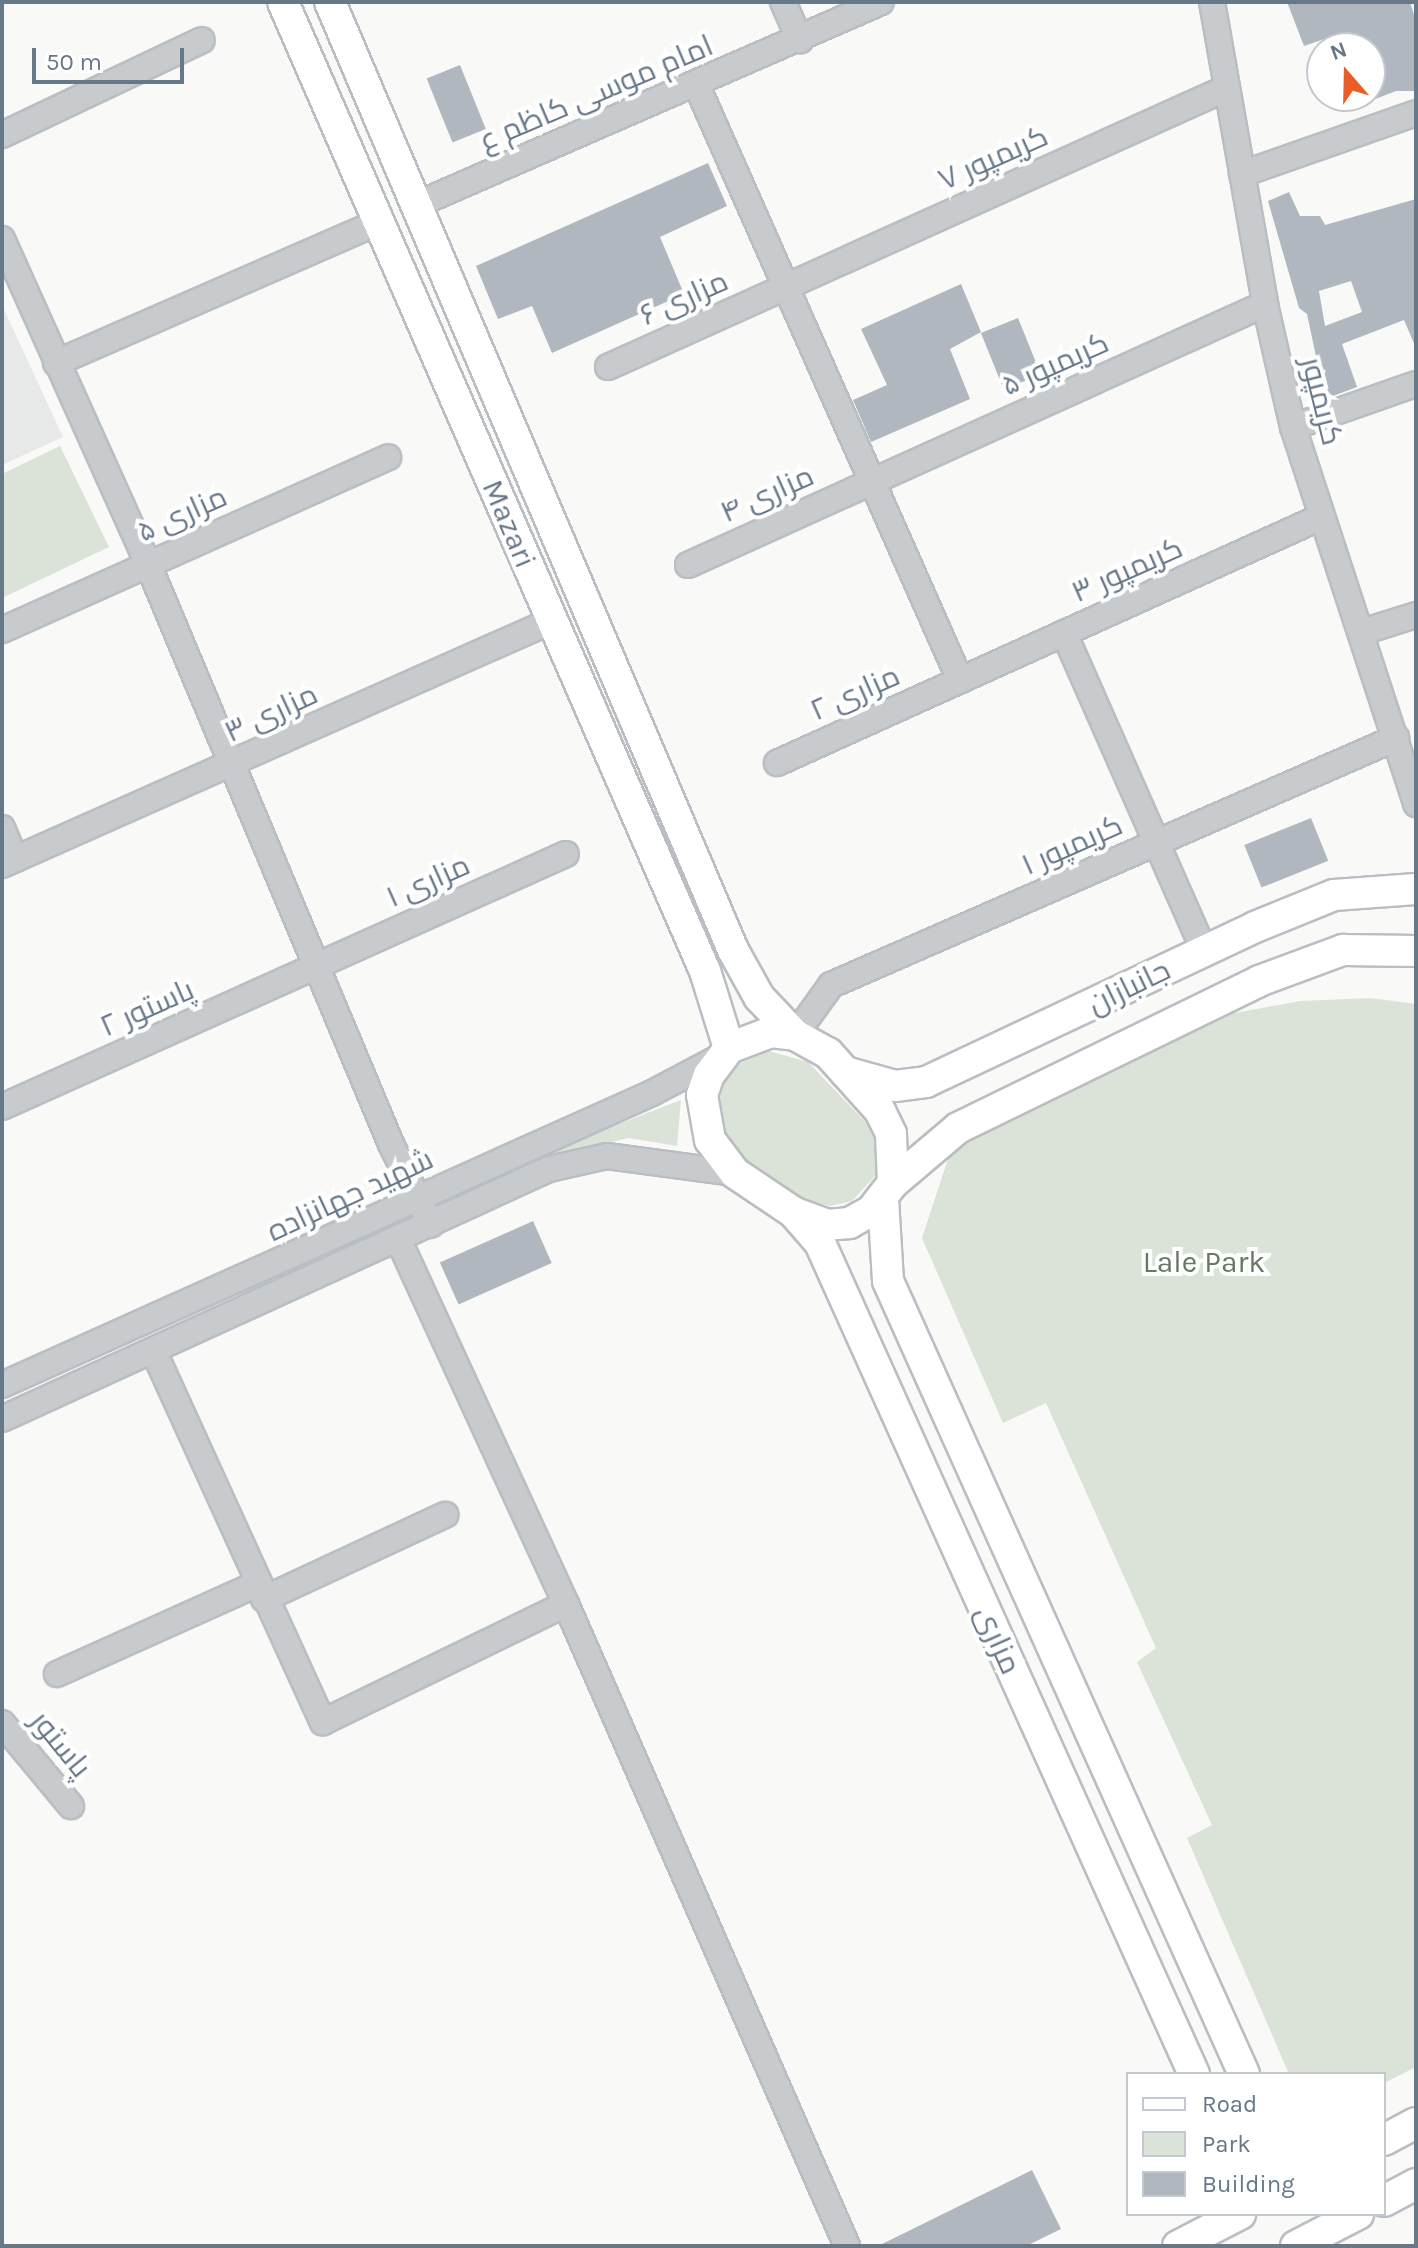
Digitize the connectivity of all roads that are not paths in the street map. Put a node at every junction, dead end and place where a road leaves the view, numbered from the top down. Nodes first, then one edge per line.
1 (283, 2) edge
2 (330, 2) edge
3 (783, 2) edge
4 (881, 2) edge
5 (1212, 2) edge
6 (202, 40) dead end
7 (800, 40) junction
8 (697, 86) junction
9 (1227, 88) junction
10 (1416, 113) edge
11 (2, 135) edge
12 (1242, 174) junction
13 (416, 205) junction
14 (378, 222) junction
15 (2, 239) edge
16 (786, 287) junction
17 (1265, 304) junction
18 (56, 363) junction
19 (608, 367) dead end
20 (1416, 384) edge
21 (1293, 427) junction
22 (388, 457) dead end
23 (872, 482) junction
24 (1321, 517) junction
25 (148, 564) junction
26 (688, 565) dead end
27 (1416, 615) edge
28 (551, 621) junction
29 (2, 630) edge
30 (1362, 632) junction
31 (1064, 633) junction
32 (960, 680) junction
33 (1396, 738) junction
34 (777, 763) dead end
35 (235, 765) junction
36 (1416, 804) edge
37 (2, 828) edge
38 (1157, 843) junction
39 (566, 854) dead end
40 (9, 862) edge
41 (1416, 889) edge
42 (1204, 951) junction
43 (1416, 951) edge
44 (317, 966) junction
45 (795, 1035) junction
46 (725, 1052) junction
47 (845, 1072) junction
48 (2, 1107) edge
49 (735, 1173) junction
50 (888, 1191) junction
51 (418, 1199) junction
52 (793, 1212) junction
53 (431, 1225) junction
54 (399, 1241) junction
55 (154, 1352) junction
56 (2, 1385) edge
57 (2, 1419) edge
58 (445, 1515) dead end
59 (260, 1592) junction
60 (566, 1604) junction
61 (57, 1674) dead end
62 (2, 1723) edge
63 (71, 1806) dead end
64 (1193, 2072) edge
65 (1243, 2072) edge
66 (1416, 2123) edge
67 (1386, 2139) edge
68 (1416, 2184) edge
69 (1386, 2200) edge
70 (1198, 2216) edge
71 (1236, 2216) edge
72 (1354, 2216) edge
73 (847, 2246) edge
74 (1169, 2246) edge
75 (1178, 2246) edge
76 (1296, 2246) edge

1 - 14 main road, Mazari
2 - 13 main road, Mazari
3 - 7 street
4 - 7 street, امام موسی کاظم ع
5 - 9 street, کریمپور
6 - 11 street
7 - 8 street, امام موسی کاظم ع
8 - 13 street, امام موسی کاظم ع
8 - 16 street
9 - 12 street, کریمپور
9 - 16 street, کریمپور ۷
10 - 12 street
12 - 17 street, کریمپور
13 - 14 main road
13 - 45 main road, Mazari
14 - 18 street
14 - 28 main road, Mazari
15 - 18 street
16 - 19 street, مزاری ۶
16 - 23 street
17 - 21 street, کریمپور
17 - 23 street, کریمپور ۵
18 - 25 street
20 - 21 street
21 - 24 street, کریمپور
22 - 25 street, مزاری ۵
23 - 26 street, مزاری ۴
23 - 32 street
24 - 30 street, کریمپور
24 - 31 street, کریمپور ۳
25 - 29 street, مزاری ۵
25 - 35 street
27 - 30 street
28 - 35 street, مزاری ۳
28 - 46 main road, Mazari
30 - 33 street, کریمپور
31 - 32 street, کریمپور ۳
31 - 38 street
32 - 34 street, مزاری ۲
33 - 36 street, کریمپور
33 - 38 street, کریمپور ۱
35 - 40 street, مزاری ۳
35 - 44 street
37 - 40 street
38 - 42 street
38 - 45 street, کریمپور ۱
39 - 44 street, مزاری ۱
41 - 42 main road, جانبازان
42 - 47 main road, جانبازان
43 - 50 main road, جانبازان
44 - 48 street, پاستور ۲
44 - 51 street
45 - 46 main road
45 - 47 main road
46 - 49 main road
46 - 51 street, شهید جهانزاده
47 - 50 main road
49 - 52 main road
49 - 53 street, شهید جهانزاده
50 - 52 main road
50 - 65 main road
51 - 53 street
51 - 56 street, شهید جهانزاده
52 - 64 main road, مزاری
53 - 54 street, شهید جهانزاده
54 - 55 street, شهید جهانزاده
54 - 60 street
55 - 57 street, شهید جهانزاده
55 - 59 street
58 - 59 street
59 - 60 street
59 - 61 street
60 - 73 street
62 - 63 street, پاستور
66 - 67 main road
68 - 69 main road
70 - 74 main road
71 - 75 main road
72 - 76 main road

